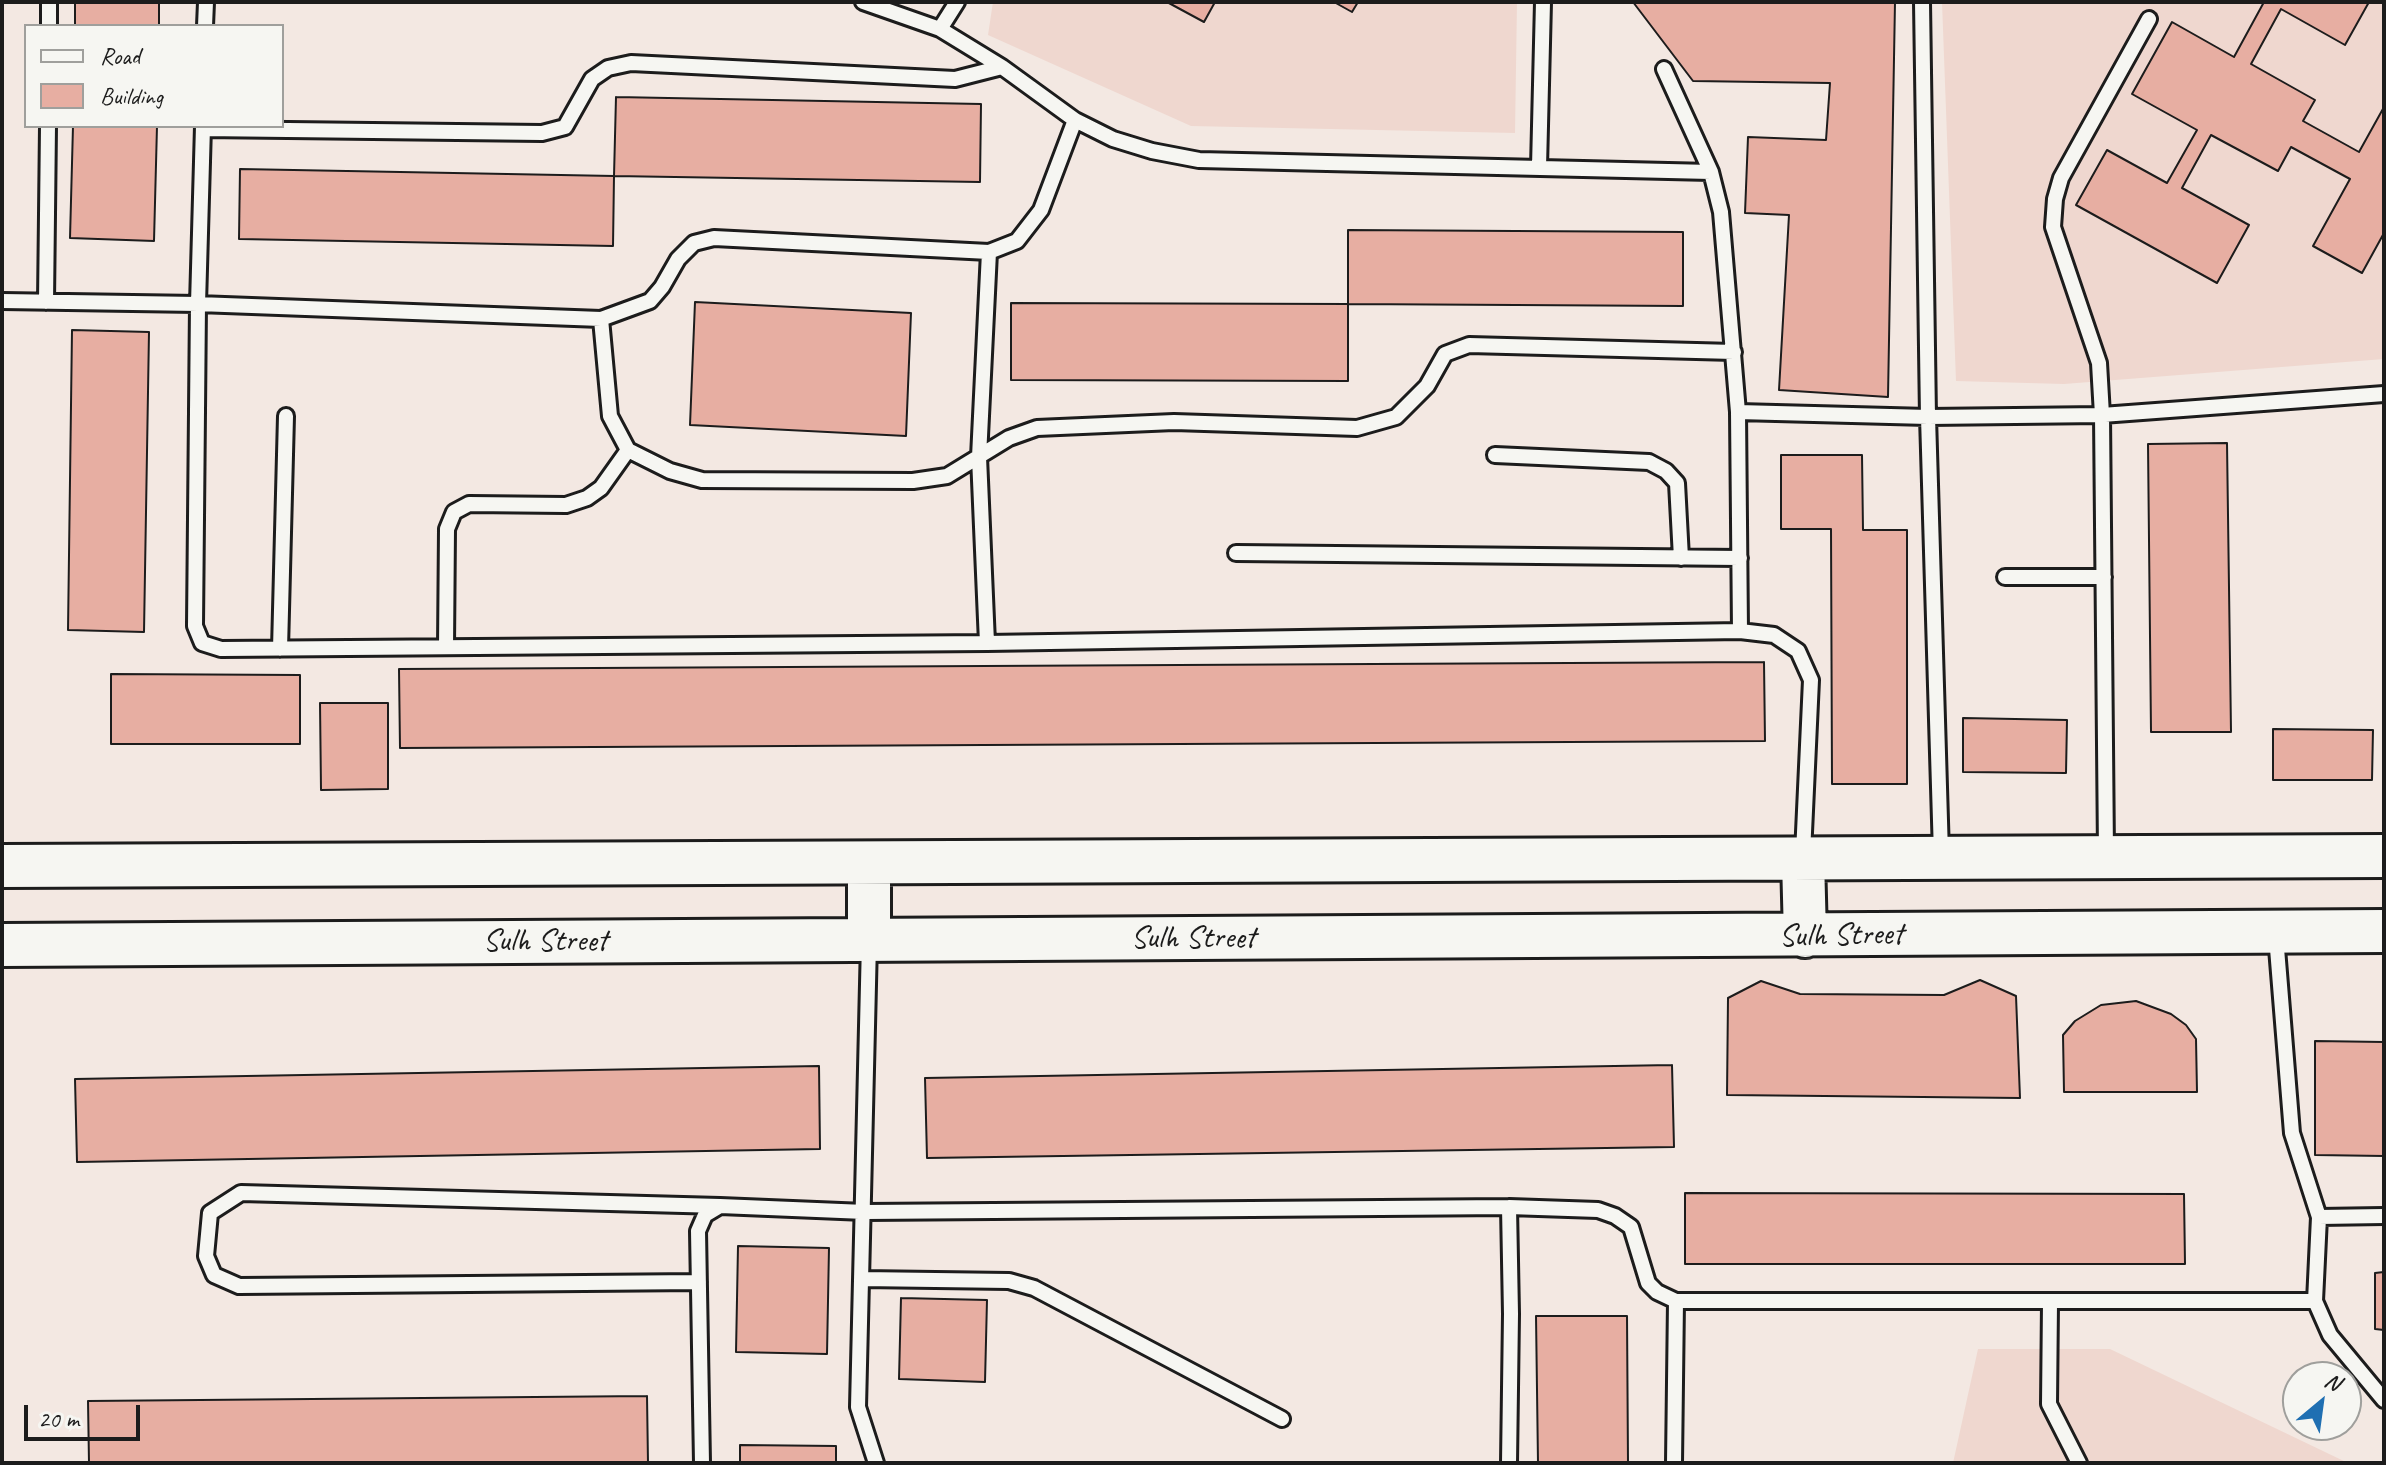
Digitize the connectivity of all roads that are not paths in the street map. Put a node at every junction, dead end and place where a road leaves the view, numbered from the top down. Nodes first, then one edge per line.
1 (49, 2) edge
2 (206, 2) edge
3 (863, 2) edge
4 (957, 2) edge
5 (1543, 2) edge
6 (1922, 2) edge
7 (2149, 19) dead end
8 (49, 24) edge
9 (205, 24) edge
10 (940, 29) junction
11 (1002, 67) junction
12 (1664, 69) dead end
13 (1075, 120) junction
14 (48, 128) edge
15 (203, 128) edge
16 (1539, 167) junction
17 (1711, 172) junction
18 (989, 252) junction
19 (2, 301) edge
20 (46, 302) junction
21 (198, 304) junction
22 (601, 319) junction
23 (1734, 352) junction
24 (2384, 394) edge
25 (1738, 412) junction
26 (2102, 415) junction
27 (286, 416) dead end
28 (1928, 417) junction
29 (628, 450) junction
30 (1495, 455) dead end
31 (979, 457) junction
32 (1236, 553) dead end
33 (1681, 558) junction
34 (1740, 558) junction
35 (2005, 577) dead end
36 (2104, 577) junction
37 (1740, 631) junction
38 (987, 643) junction
39 (446, 647) junction
40 (280, 649) junction
41 (2384, 856) edge
42 (2106, 857) junction
43 (1941, 858) junction
44 (1803, 859) junction
45 (869, 863) junction
46 (18, 866) edge
47 (2275, 931) junction
48 (2384, 931) edge
49 (1805, 936) junction
50 (869, 941) junction
51 (2, 945) edge
52 (720, 1206) junction
53 (1509, 1207) junction
54 (865, 1212) junction
55 (2384, 1216) edge
56 (2319, 1217) junction
57 (862, 1279) junction
58 (699, 1282) junction
59 (1676, 1301) junction
60 (2315, 1301) junction
61 (2050, 1303) junction
62 (2384, 1400) edge
63 (1282, 1419) dead end
64 (702, 1463) edge
65 (876, 1463) edge
66 (1509, 1463) edge
67 (1674, 1463) edge
68 (2079, 1463) edge

1 - 8 lane
2 - 9 lane
3 - 10 lane
4 - 10 lane
5 - 16 lane
6 - 28 lane
7 - 26 lane
10 - 11 lane
11 - 13 lane
11 - 15 lane
12 - 17 lane
13 - 16 lane
13 - 18 lane
14 - 20 lane
15 - 21 lane
16 - 17 lane
17 - 23 lane
18 - 22 lane
18 - 31 lane
19 - 20 lane
20 - 21 lane
21 - 22 lane
21 - 40 lane
22 - 29 lane
23 - 25 lane
23 - 31 lane
24 - 26 lane
25 - 28 lane
25 - 34 lane
26 - 28 lane
26 - 36 lane
27 - 40 lane
28 - 43 lane
29 - 31 lane
29 - 39 lane
30 - 33 lane
31 - 38 lane
32 - 33 lane
33 - 34 lane
34 - 37 lane
35 - 36 lane
36 - 42 lane
37 - 38 lane
37 - 44 lane
38 - 39 lane
39 - 40 lane
41 - 42 main road
42 - 43 main road
43 - 44 main road
44 - 45 main road
44 - 49 main road
45 - 46 main road
45 - 50 main road
47 - 48 main road, Sulh Street
47 - 49 main road, Sulh Street
47 - 56 lane
49 - 50 main road, Sulh Street
50 - 51 main road, Sulh Street
50 - 54 lane
52 - 54 lane
52 - 58 lane
52 - 58 lane
53 - 54 lane
53 - 59 lane
53 - 66 lane
54 - 57 lane
55 - 56 lane
56 - 60 lane
57 - 63 lane
57 - 65 lane
58 - 64 lane
59 - 61 lane
59 - 67 lane
60 - 61 lane
60 - 62 lane
61 - 68 lane

